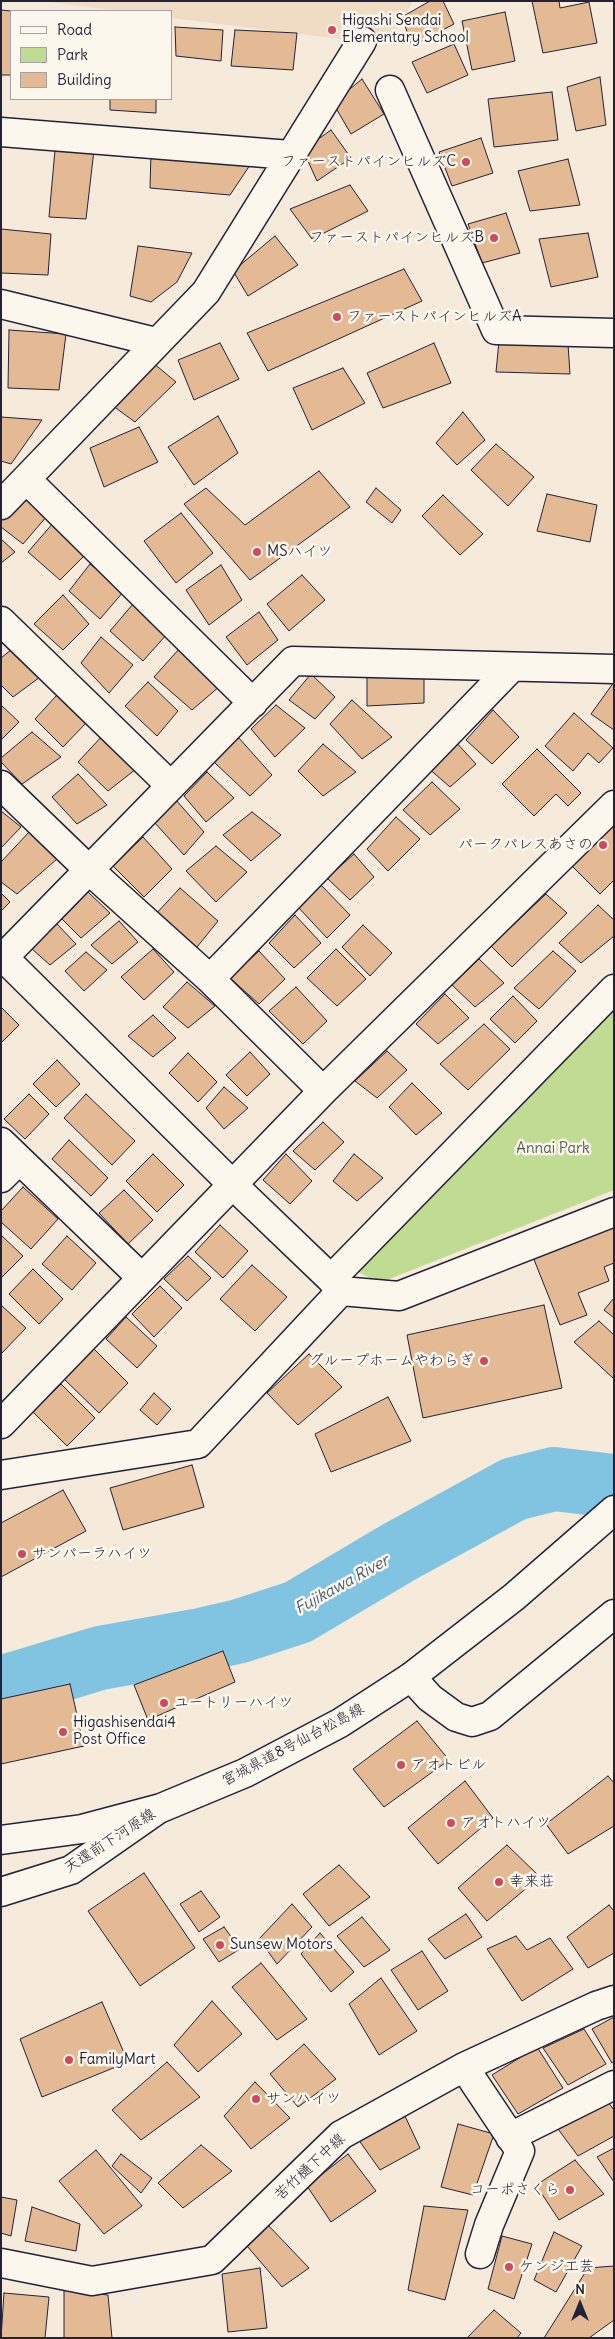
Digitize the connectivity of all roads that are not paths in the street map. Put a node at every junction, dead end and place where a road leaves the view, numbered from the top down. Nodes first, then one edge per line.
1 (362, 42) dead end
2 (390, 90) dead end
3 (1, 132) edge
4 (290, 155) junction
5 (1, 304) edge
6 (614, 333) edge
7 (156, 342) junction
8 (27, 480) junction
9 (1, 505) edge
10 (1, 622) edge
11 (511, 668) junction
12 (614, 669) edge
13 (253, 703) junction
14 (1, 785) edge
15 (172, 786) junction
16 (614, 805) edge
17 (89, 870) junction
18 (2, 958) edge
19 (210, 980) junction
20 (614, 989) edge
21 (323, 1091) junction
22 (7, 1160) edge
23 (233, 1185) junction
24 (614, 1212) edge
25 (142, 1278) junction
26 (336, 1285) junction
27 (1, 1424) edge
28 (1, 1476) edge
29 (614, 1510) edge
30 (614, 1614) edge
31 (411, 1677) junction
32 (161, 1808) junction
33 (1, 1840) edge
34 (1, 1892) edge
35 (614, 2000) edge
36 (464, 2068) junction
37 (614, 2085) edge
38 (510, 2136) junction
39 (480, 2254) dead end
40 (1, 2263) edge

1 - 4 street
2 - 6 street
3 - 4 street
4 - 7 street
5 - 7 street
7 - 8 street
8 - 9 street
8 - 13 street
10 - 15 street
11 - 12 street
11 - 13 street
11 - 19 street
13 - 15 street
14 - 17 street
15 - 17 street
16 - 21 street
17 - 18 street
17 - 19 street
18 - 23 street
19 - 21 street
20 - 26 street
21 - 23 street
22 - 25 street
23 - 25 street
23 - 26 street
24 - 26 street
25 - 27 street
26 - 28 street
29 - 31 street, 宮城県道8号仙台松島線
30 - 31 street
31 - 32 street, 宮城県道8号仙台松島線
32 - 33 street, 宮城県道8号仙台松島線
32 - 34 street, 天還前下河原線
35 - 36 street, 苦竹樋下中線
36 - 38 street
36 - 40 street, 苦竹樋下中線
37 - 38 street
38 - 39 street

